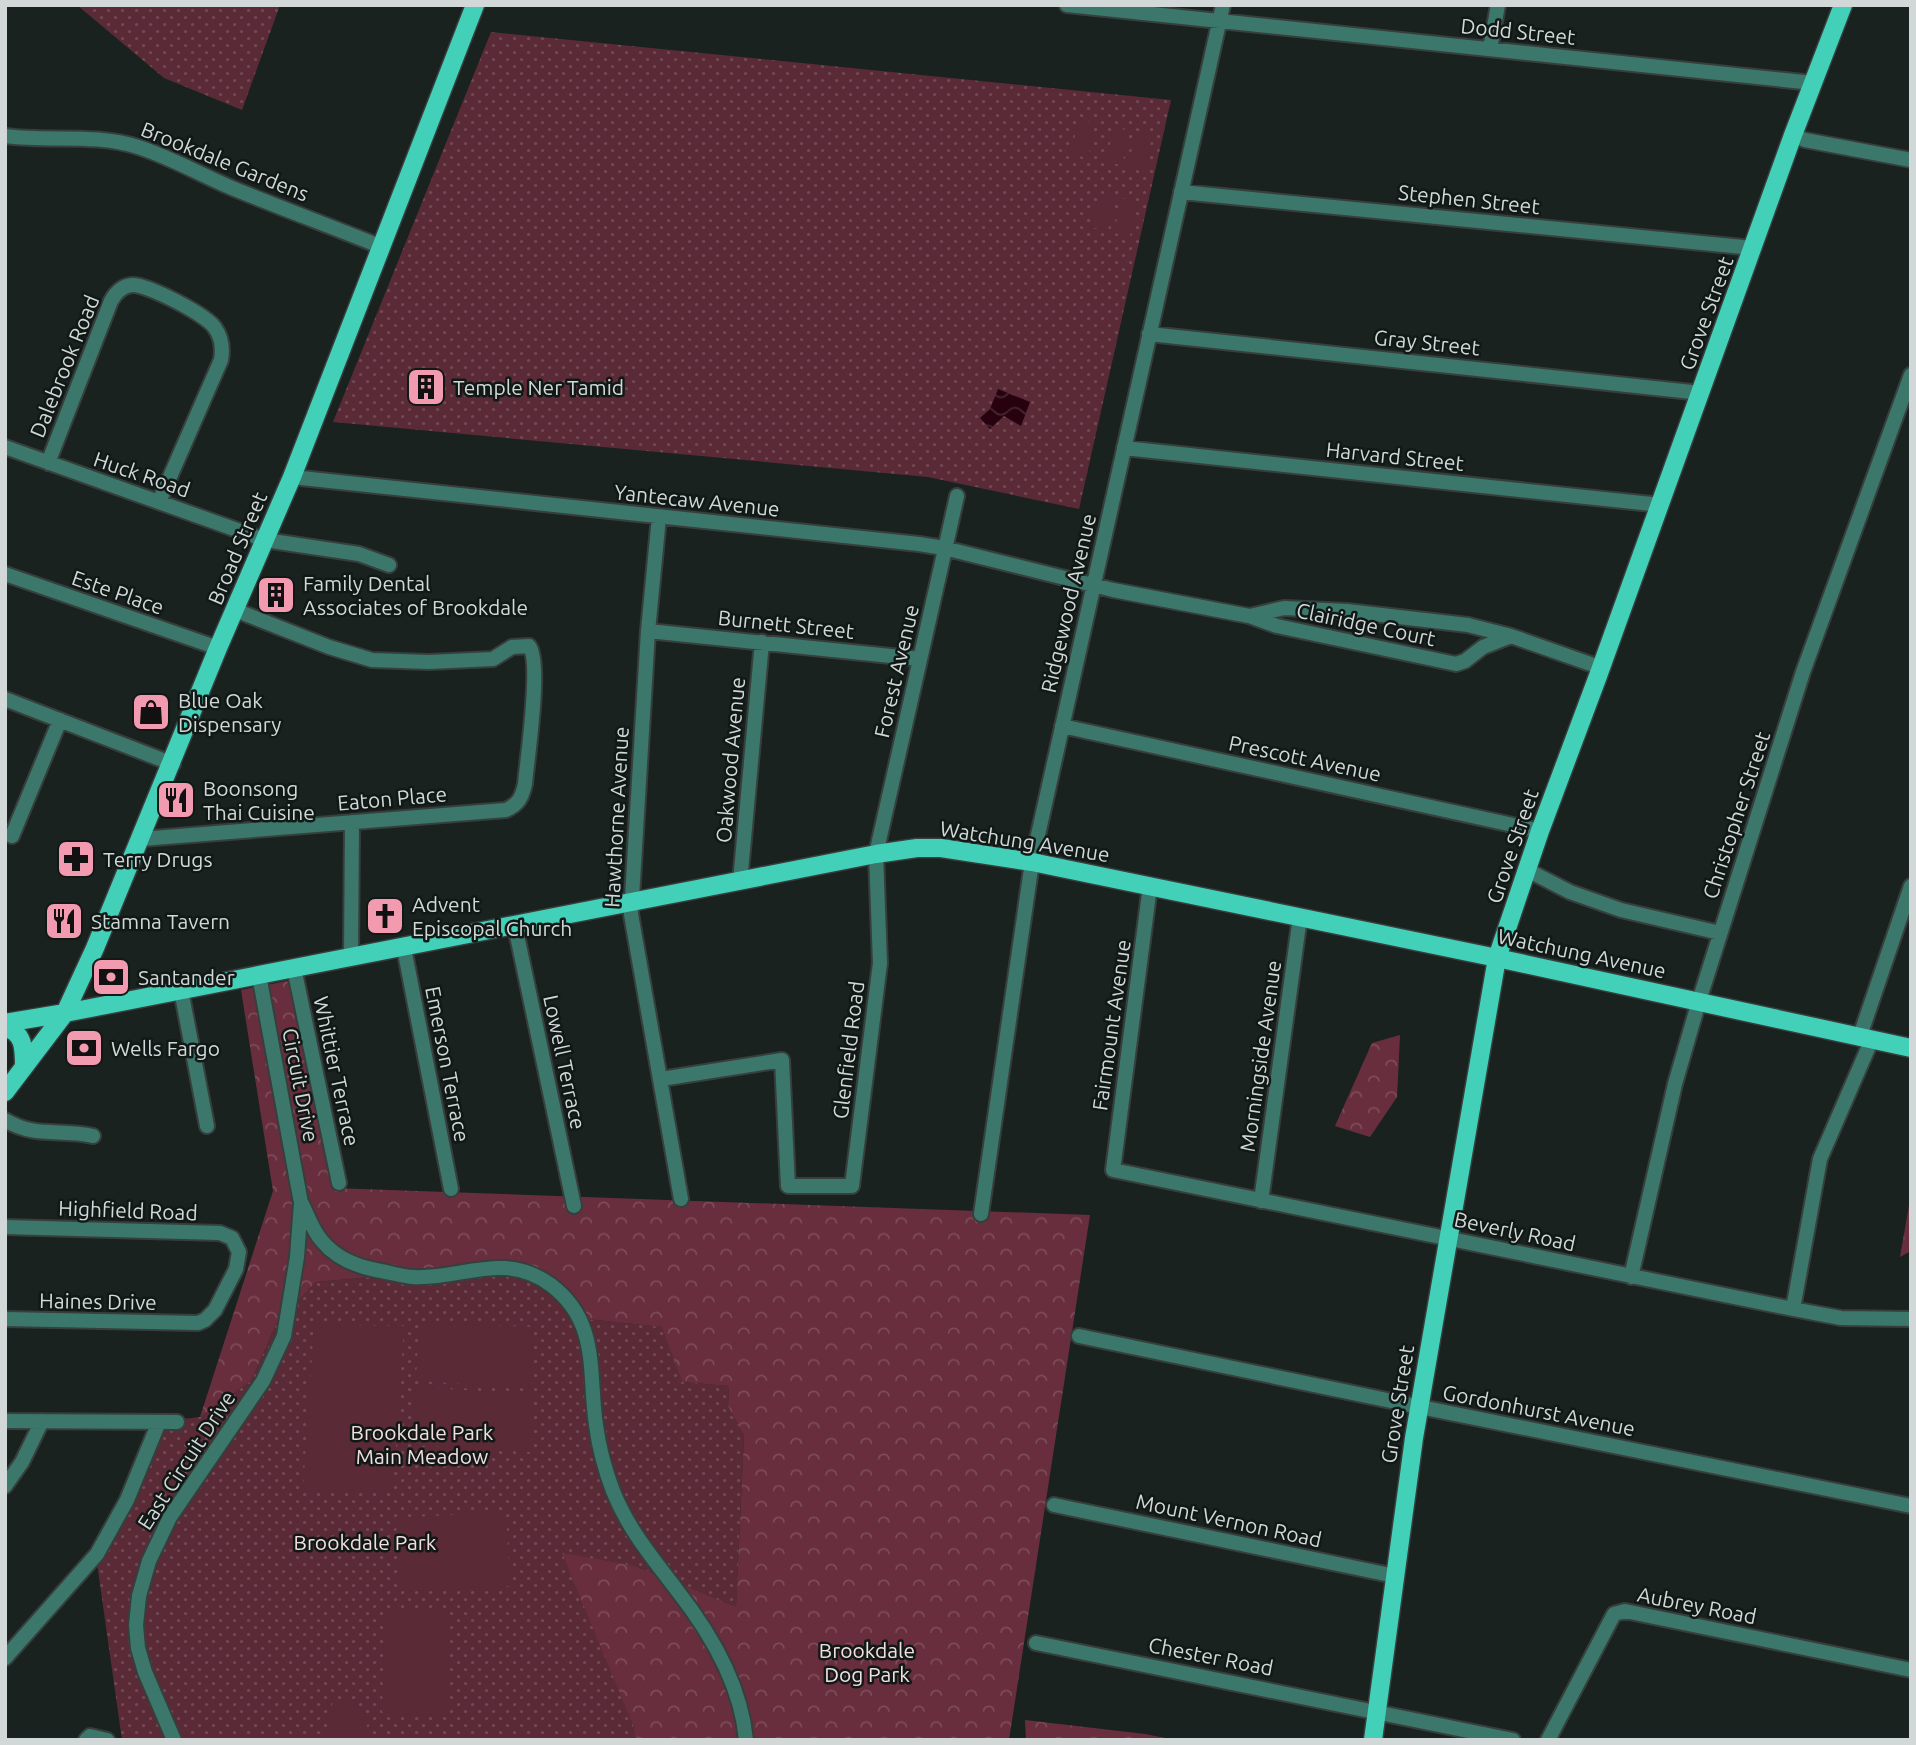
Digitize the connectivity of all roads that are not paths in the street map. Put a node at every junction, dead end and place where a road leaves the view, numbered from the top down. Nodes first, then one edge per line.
1 (475, 5) edge
2 (1067, 5) edge
3 (1223, 5) edge
4 (1498, 5) edge
5 (1843, 5) edge
6 (1219, 21) junction
7 (1490, 50) junction
8 (1813, 83) junction
9 (5, 135) edge
10 (1794, 135) junction
11 (1911, 160) edge
12 (1181, 192) junction
13 (382, 247) junction
14 (1753, 248) junction
15 (1149, 334) junction
16 (1911, 375) edge
17 (1701, 393) junction
18 (5, 447) edge
19 (1124, 448) junction
20 (48, 463) junction
21 (292, 477) junction
22 (957, 496) dead end
23 (159, 502) junction
24 (1661, 505) junction
25 (659, 517) junction
26 (265, 540) junction
27 (944, 548) junction
28 (389, 565) dead end
29 (5, 574) edge
30 (1093, 585) junction
31 (235, 610) junction
32 (1249, 616) junction
33 (1468, 625) junction
34 (648, 631) junction
35 (1511, 636) junction
36 (762, 642) junction
37 (218, 648) junction
38 (1473, 655) junction
39 (920, 659) junction
40 (1602, 668) junction
41 (5, 699) edge
42 (60, 720) junction
43 (1062, 726) junction
44 (173, 764) junction
45 (352, 822) junction
46 (1540, 831) junction
47 (12, 836) dead end
48 (141, 839) junction
49 (876, 854) junction
50 (1032, 862) junction
51 (1527, 870) junction
52 (740, 882) junction
53 (1150, 886) junction
54 (1911, 886) edge
55 (631, 903) junction
56 (1300, 917) junction
57 (515, 926) junction
58 (1720, 933) junction
59 (406, 947) junction
60 (351, 957) junction
61 (1497, 958) junction
62 (294, 968) junction
63 (259, 975) junction
64 (181, 990) junction
65 (1699, 1002) junction
66 (65, 1013) junction
67 (5, 1025) edge
68 (1866, 1038) junction
69 (1911, 1048) edge
70 (24, 1066) junction
71 (661, 1079) junction
72 (5, 1091) edge
73 (5, 1120) edge
74 (207, 1126) dead end
75 (93, 1136) dead end
76 (1113, 1170) joint
77 (339, 1183) dead end
78 (451, 1189) dead end
79 (681, 1199) dead end
80 (1261, 1201) junction
81 (301, 1203) junction
82 (574, 1206) dead end
83 (981, 1214) dead end
84 (5, 1227) edge
85 (1449, 1238) junction
86 (1631, 1277) junction
87 (1793, 1309) junction
88 (5, 1319) edge
89 (1911, 1319) edge
90 (190, 1324) joint
91 (1079, 1336) dead end
92 (1419, 1408) junction
93 (5, 1421) edge
94 (42, 1421) junction
95 (159, 1422) junction
96 (177, 1422) dead end
97 (5, 1486) edge
98 (1054, 1505) dead end
99 (1911, 1506) edge
100 (1395, 1576) junction
101 (1036, 1643) dead end
102 (5, 1658) edge
103 (1911, 1670) edge
104 (1377, 1711) junction
105 (88, 1738) edge
106 (107, 1740) edge
107 (174, 1740) edge
108 (746, 1740) edge
109 (1373, 1740) edge
110 (1513, 1740) edge
111 (1548, 1740) edge

1 - 13 main road, Broad Street
2 - 6 street, Dodd Street
3 - 6 street, Ridgewood Avenue
4 - 7 street
5 - 8 main road, Grove Street
6 - 7 street, Dodd Street
6 - 12 street, Ridgewood Avenue
7 - 8 street, Dodd Street
8 - 10 main road, Grove Street
9 - 13 street, Brookdale Gardens
10 - 11 street
10 - 14 main road, Grove Street
12 - 14 street, Stephen Street
12 - 15 street, Ridgewood Avenue
13 - 21 main road, Broad Street
14 - 17 main road, Grove Street
15 - 17 street, Gray Street
15 - 19 street, Ridgewood Avenue
16 - 58 street, Christopher Street
17 - 24 main road, Grove Street
18 - 20 street, Huck Road
19 - 24 street, Harvard Street
19 - 30 street, Ridgewood Avenue
20 - 23 street, Huck Road
20 - 23 street, Dalebrook Road
21 - 25 street, Yantecaw Avenue
21 - 26 main road, Broad Street
22 - 27 street, Forest Avenue
23 - 26 street, Huck Road
24 - 40 main road, Grove Street
25 - 27 street, Yantecaw Avenue
25 - 34 street, Hawthorne Avenue
26 - 28 street, Huck Road
26 - 31 main road, Broad Street
27 - 30 street, Yantecaw Avenue
27 - 39 street, Forest Avenue
29 - 37 street, Este Place
30 - 32 street, Clairidge Court
30 - 43 street, Ridgewood Avenue
31 - 37 main road, Broad Street
31 - 45 street, Eaton Place
32 - 33 street, Clairidge Court
32 - 38 street, Clairidge Court
33 - 35 street, Clairidge Court
33 - 38 street, Clairidge Court
34 - 36 street, Burnett Street
34 - 55 street, Hawthorne Avenue
35 - 38 street, Clairidge Court
35 - 40 street, Clairidge Court
36 - 39 street, Burnett Street
36 - 52 street, Oakwood Avenue
37 - 44 main road, Broad Street
39 - 49 street, Forest Avenue
40 - 46 main road, Grove Street
41 - 42 street
42 - 44 street
42 - 47 street
43 - 46 street, Prescott Avenue
43 - 50 street, Ridgewood Avenue
44 - 48 main road, Broad Street
45 - 48 street, Eaton Place
45 - 60 street
46 - 51 main road, Grove Street
48 - 66 main road, Broad Street
49 - 50 main road, Watchung Avenue
49 - 52 main road, Watchung Avenue
49 - 71 street, Glenfield Road
50 - 53 main road, Watchung Avenue
50 - 83 street, Ridgewood Avenue
51 - 58 street
51 - 61 main road, Grove Street
52 - 55 main road, Watchung Avenue
53 - 56 main road, Watchung Avenue
53 - 76 street, Fairmount Avenue
54 - 68 street
55 - 57 main road, Watchung Avenue
55 - 71 street, Hawthorne Avenue
56 - 61 main road, Watchung Avenue
56 - 80 street, Morningside Avenue
57 - 59 main road, Watchung Avenue
57 - 82 street, Lowell Terrace
58 - 65 street, Christopher Street
59 - 60 main road, Watchung Avenue
59 - 78 street, Emerson Terrace
60 - 62 main road, Watchung Avenue
61 - 65 main road, Watchung Avenue
61 - 85 main road, Grove Street
62 - 63 main road, Watchung Avenue
62 - 77 street, Whittier Terrace
63 - 64 main road, Watchung Avenue
63 - 81 street, Circuit Drive
64 - 66 main road, Watchung Avenue
64 - 74 street
65 - 68 main road, Watchung Avenue
65 - 86 street, Christopher Street
66 - 67 main road, Watchung Avenue
66 - 70 main road, Broad Street
67 - 70 main road
68 - 69 main road, Watchung Avenue
68 - 87 street
70 - 72 main road, Broad Street
71 - 79 street, Hawthorne Avenue
73 - 75 street
76 - 80 street, Beverly Road
80 - 85 street, Beverly Road
81 - 107 street, East Circuit Drive
81 - 108 street
84 - 90 street, Highfield Road
85 - 86 street, Beverly Road
85 - 92 main road, Grove Street
86 - 87 street, Beverly Road
87 - 89 street, Beverly Road
88 - 90 street, Haines Drive
91 - 92 street, Gordonhurst Avenue
92 - 99 street, Gordonhurst Avenue
92 - 100 main road, Grove Street
93 - 94 street
94 - 95 street
94 - 97 street
95 - 96 street
95 - 102 street
98 - 100 street, Mount Vernon Road
100 - 104 main road, Grove Street
101 - 104 street, Chester Road
103 - 111 street, Aubrey Road
104 - 109 main road, Grove Street
104 - 110 street, Chester Road
105 - 106 street

